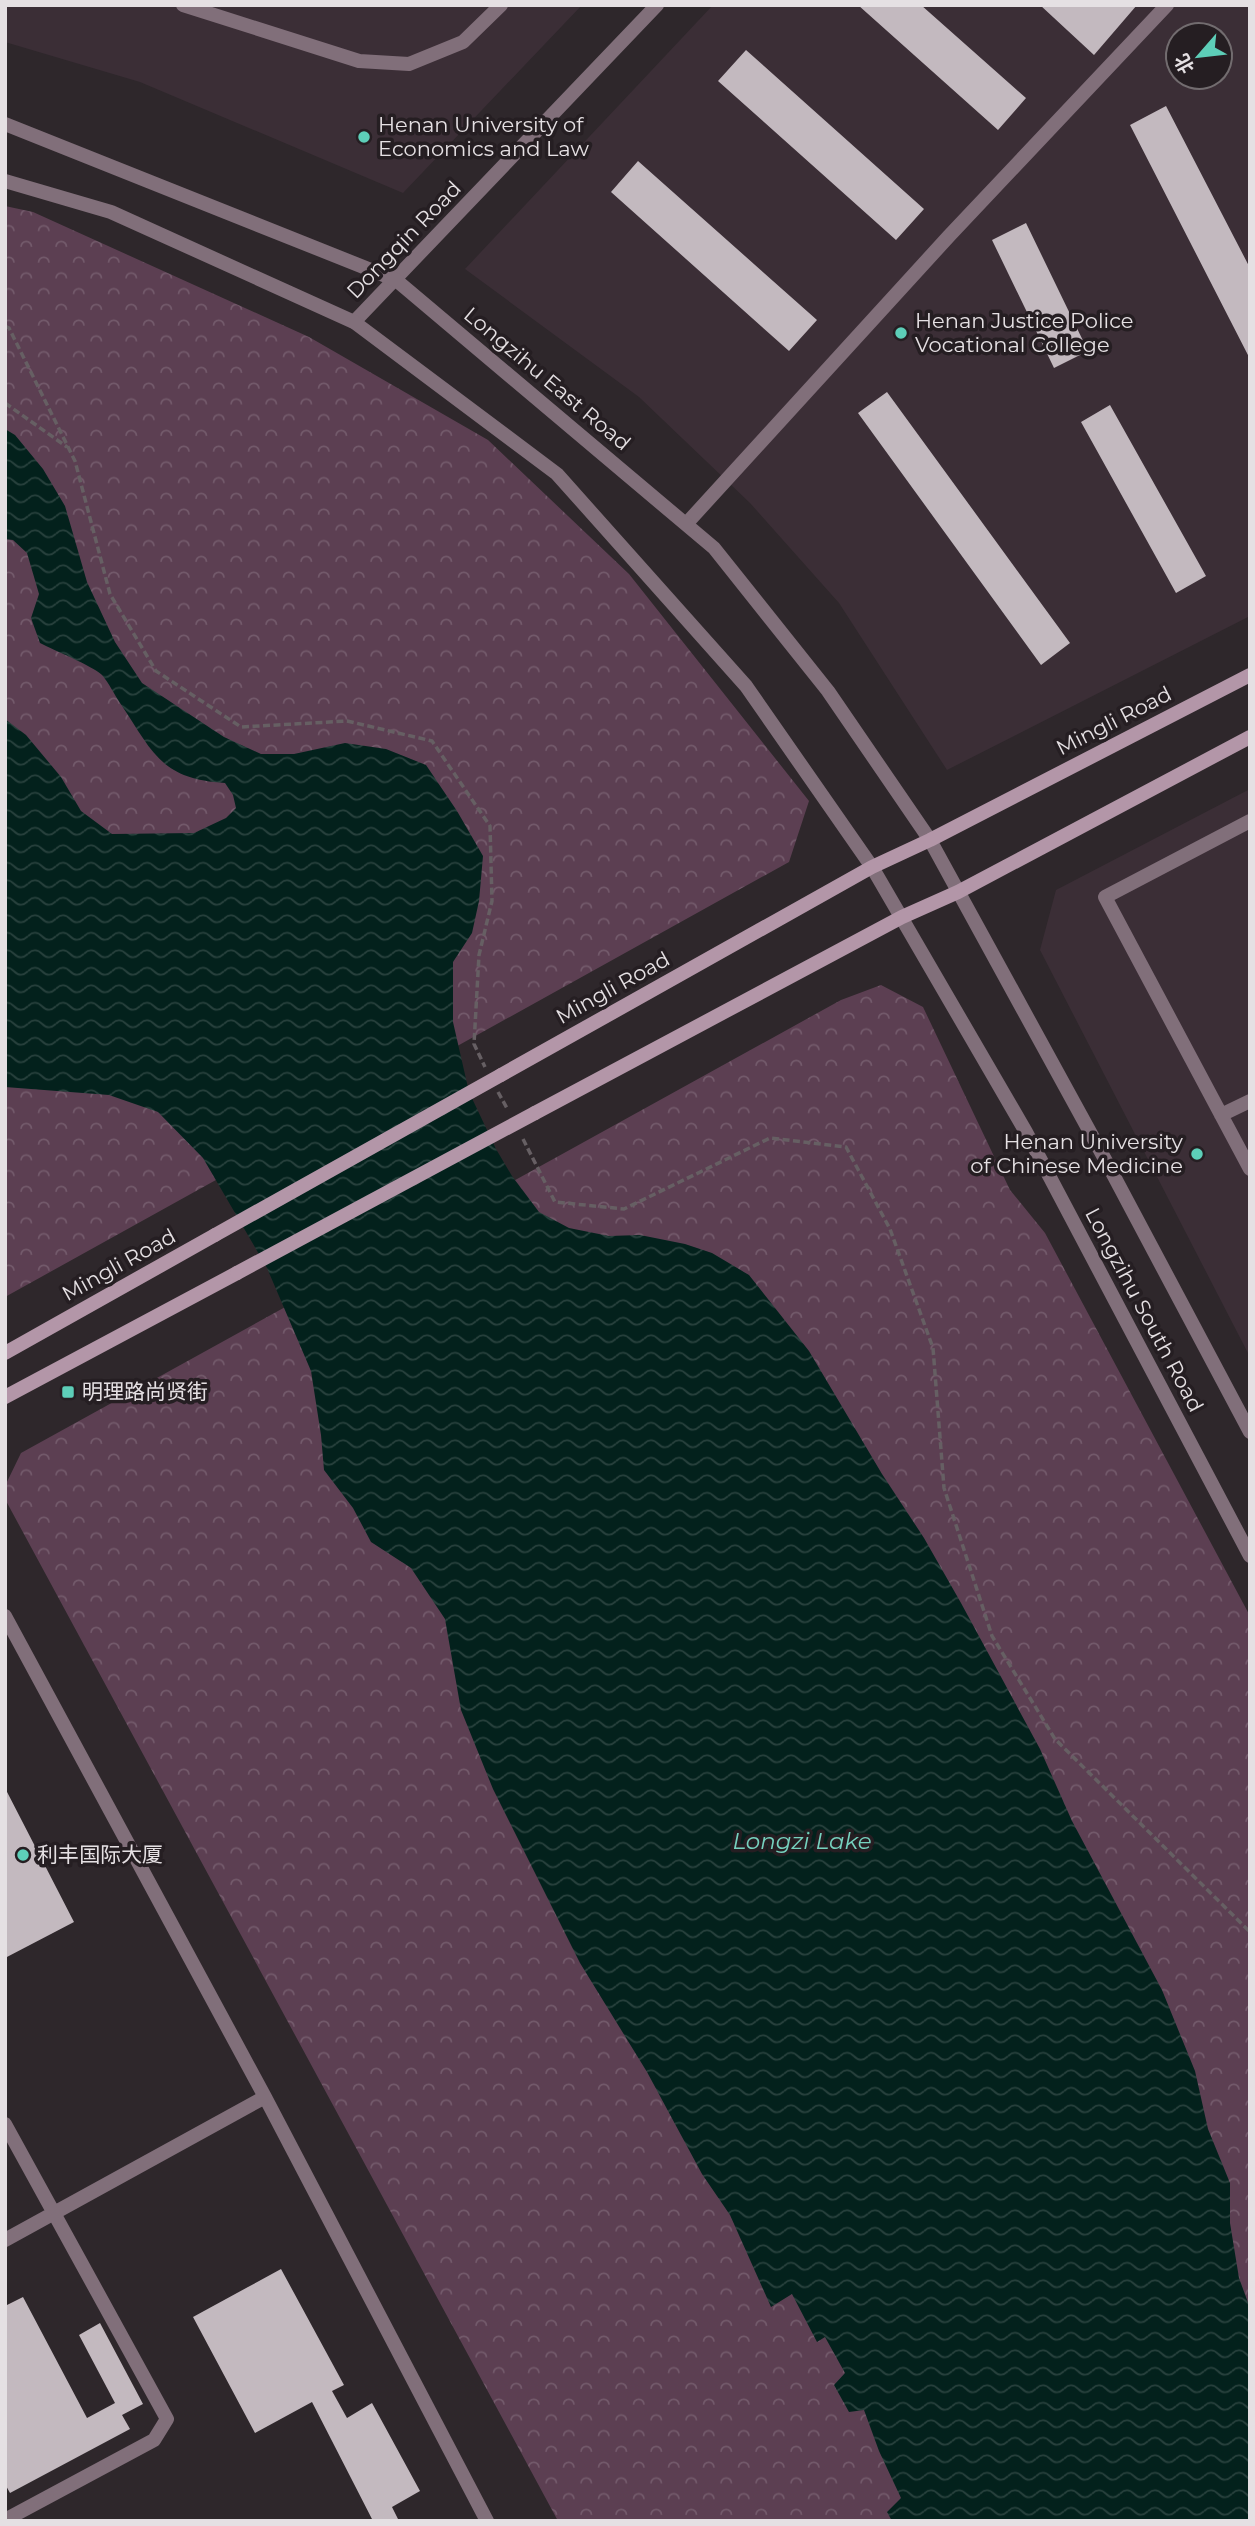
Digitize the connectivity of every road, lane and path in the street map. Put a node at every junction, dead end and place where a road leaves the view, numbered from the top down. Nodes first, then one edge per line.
1 (183, 5) edge
2 (501, 5) edge
3 (657, 5) edge
4 (1167, 5) edge
5 (5, 124) edge
6 (5, 181) edge
7 (396, 280) junction
8 (354, 322) junction
9 (5, 326) edge
10 (5, 403) edge
11 (69, 449) junction
12 (687, 523) junction
13 (1250, 675) edge
14 (1250, 737) edge
15 (1250, 821) edge
16 (930, 840) junction
17 (873, 867) junction
18 (958, 891) junction
19 (902, 916) junction
20 (486, 1069) dead end
21 (497, 1078) junction
22 (1250, 1101) edge
23 (1221, 1115) junction
24 (512, 1117) dead end
25 (518, 1129) dead end
26 (1250, 1170) edge
27 (5, 1353) edge
28 (5, 1397) edge
29 (1250, 1432) edge
30 (1250, 1556) edge
31 (5, 1616) edge
32 (1250, 1932) edge
33 (265, 2097) junction
34 (5, 2124) edge
35 (54, 2213) junction
36 (5, 2241) edge
37 (5, 2520) edge
38 (487, 2521) edge

1 - 2 street
3 - 7 street, Dongqin Road
4 - 12 street
5 - 7 street, Longzihu East Road
6 - 8 street
7 - 8 street, Dongqin Road
7 - 12 street, Longzihu East Road
8 - 17 street
9 - 11 path
10 - 11 path
11 - 20 path
12 - 16 street, Longzihu East Road
13 - 16 main road, Mingli Road
14 - 18 main road
15 - 23 street
16 - 17 main road, Mingli Road
16 - 18 street, Longzihu South Road
17 - 19 street, Longzihu South Road
17 - 21 main road, Mingli Road
18 - 19 main road
18 - 29 street, Longzihu South Road
19 - 28 main road, bridge
19 - 30 street, Longzihu South Road
21 - 24 path
21 - 27 main road, Mingli Road, bridge
22 - 23 street
23 - 26 street
25 - 32 path
31 - 33 street
33 - 35 street
33 - 38 street
34 - 35 street
35 - 36 street
35 - 37 street

